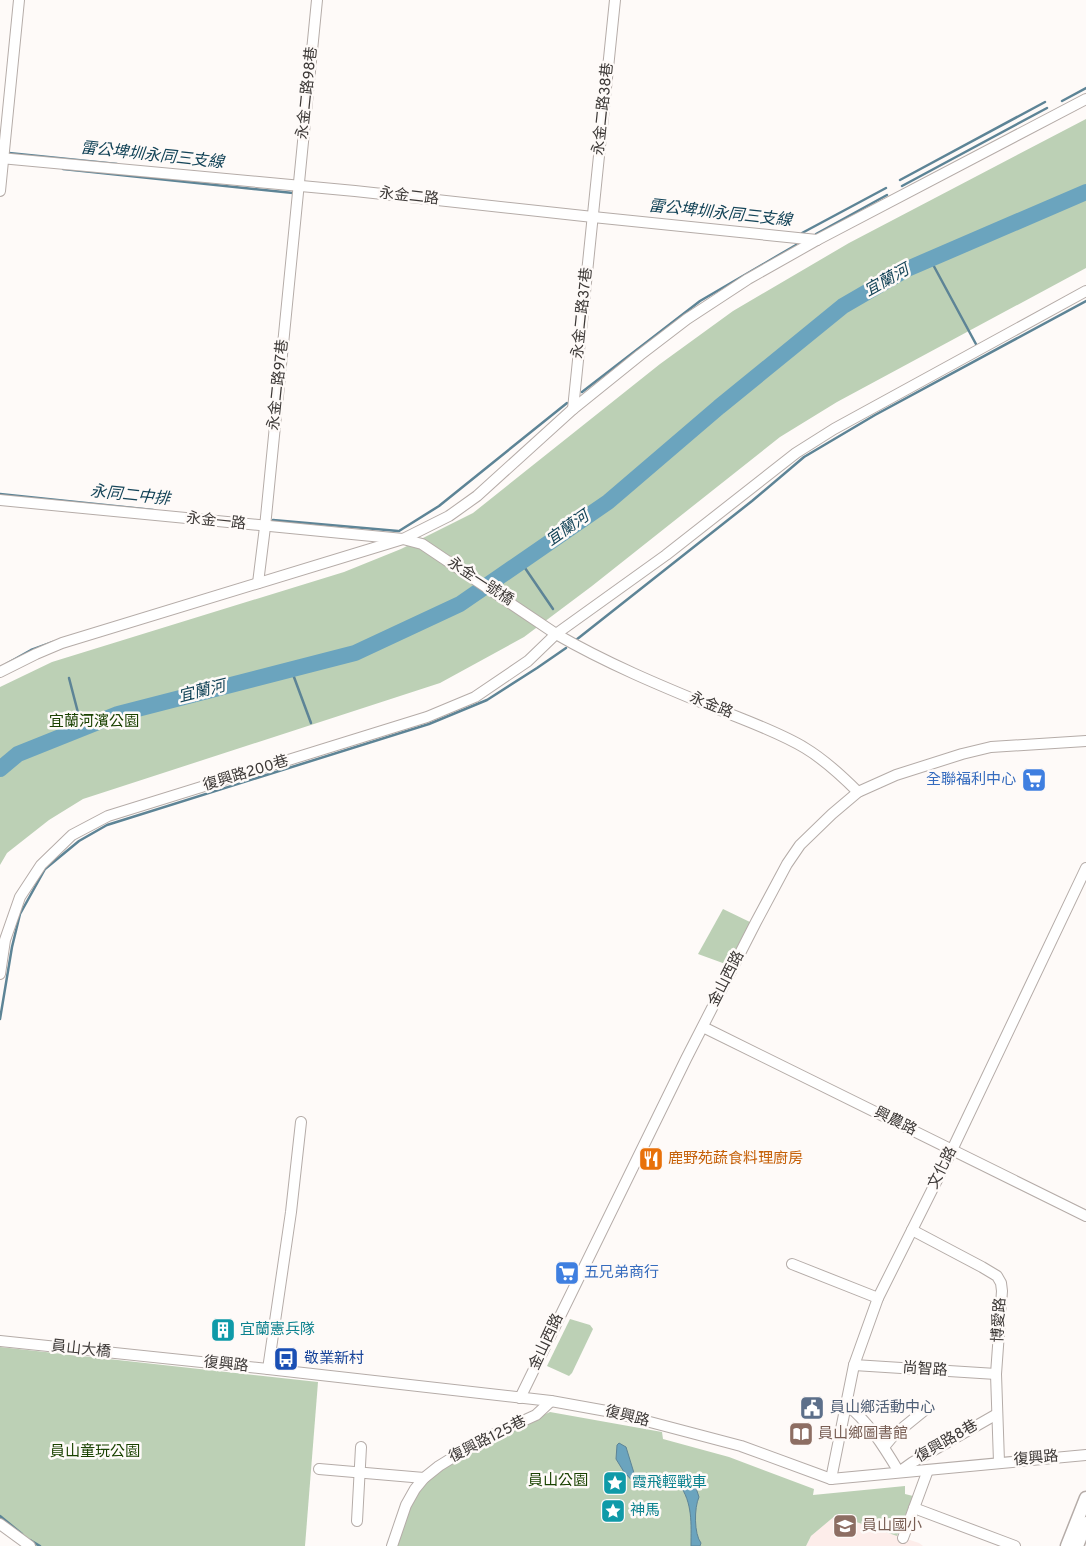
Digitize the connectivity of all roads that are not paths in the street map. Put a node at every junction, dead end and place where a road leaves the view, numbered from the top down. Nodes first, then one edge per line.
1 (19, 0) edge
2 (317, 0) edge
3 (615, 0) edge
4 (1086, 99) edge
5 (2, 159) edge
6 (299, 186) junction
7 (0, 191) edge
8 (593, 218) junction
9 (817, 240) junction
10 (1086, 291) edge
11 (573, 409) junction
12 (0, 500) edge
13 (265, 527) junction
14 (403, 539) junction
15 (422, 544) joint
16 (258, 583) junction
17 (556, 634) junction
18 (0, 672) edge
19 (1086, 742) edge
20 (858, 792) junction
21 (1086, 868) edge
22 (0, 974) edge
23 (703, 1027) junction
24 (301, 1122) dead end
25 (952, 1150) junction
26 (1086, 1216) edge
27 (912, 1230) junction
28 (792, 1264) dead end
29 (878, 1298) junction
30 (0, 1341) edge
31 (161, 1358) joint
32 (854, 1365) junction
33 (268, 1369) junction
34 (996, 1374) junction
35 (520, 1398) junction
36 (551, 1402) junction
37 (846, 1403) junction
38 (926, 1410) dead end
39 (997, 1414) junction
40 (361, 1447) dead end
41 (884, 1447) junction
42 (1086, 1455) edge
43 (999, 1462) junction
44 (318, 1469) dead end
45 (928, 1470) junction
46 (899, 1472) junction
47 (359, 1473) junction
48 (424, 1478) junction
49 (831, 1479) junction
50 (1086, 1498) edge
51 (914, 1508) junction
52 (357, 1521) dead end
53 (1086, 1523) edge
54 (0, 1524) edge
55 (903, 1538) dead end
56 (30, 1546) edge
57 (392, 1546) edge
58 (1016, 1546) edge
59 (1067, 1546) edge
60 (1077, 1546) edge

1 - 5 street
2 - 6 street, 永金二路98巷
3 - 8 street, 永金二路38巷
4 - 9 street
5 - 6 street, 永金二路
5 - 7 street
6 - 8 street, 永金二路
6 - 13 street, 永金二路97巷
8 - 9 street, 永金二路
8 - 11 street, 永金二路37巷
9 - 11 street
10 - 17 street, 復興路200巷
11 - 14 street
12 - 13 street, 永金一路
13 - 14 street, 永金一路
13 - 16 street, 永金二路97巷
14 - 15 street, 永金一路
14 - 16 street
15 - 17 street, 永金一號橋
16 - 18 street
17 - 20 street, 永金路
17 - 22 street, 復興路200巷
19 - 20 street, 金山西路
20 - 23 street, 金山西路
21 - 25 street, 文化路
23 - 25 street, 興農路
23 - 35 street, 金山西路
24 - 33 street
25 - 26 street, 興農路
25 - 27 street, 文化路
27 - 29 street, 文化路
27 - 34 street, 博愛路
28 - 29 street
29 - 32 street, 文化路
30 - 31 street, 員山大橋
31 - 33 street, 復興路
32 - 34 street, 尚智路
32 - 37 street, 文化路
33 - 35 street, 復興路
34 - 39 street, 博愛路
35 - 36 street, 復興路
36 - 48 street, 復興路125巷
36 - 49 street, 復興路
37 - 41 street
37 - 49 street, 文化路
38 - 41 street
39 - 43 street, 博愛路
39 - 46 street, 復興路8巷
40 - 47 street
41 - 46 street
42 - 43 street, 復興路
43 - 45 street, 復興路
44 - 47 street
45 - 46 street, 復興路
45 - 51 street
46 - 49 street, 復興路
47 - 48 street
47 - 52 street
48 - 57 street, 復興路125巷
50 - 59 main road
51 - 55 street
51 - 58 street
53 - 60 main road
54 - 56 street

